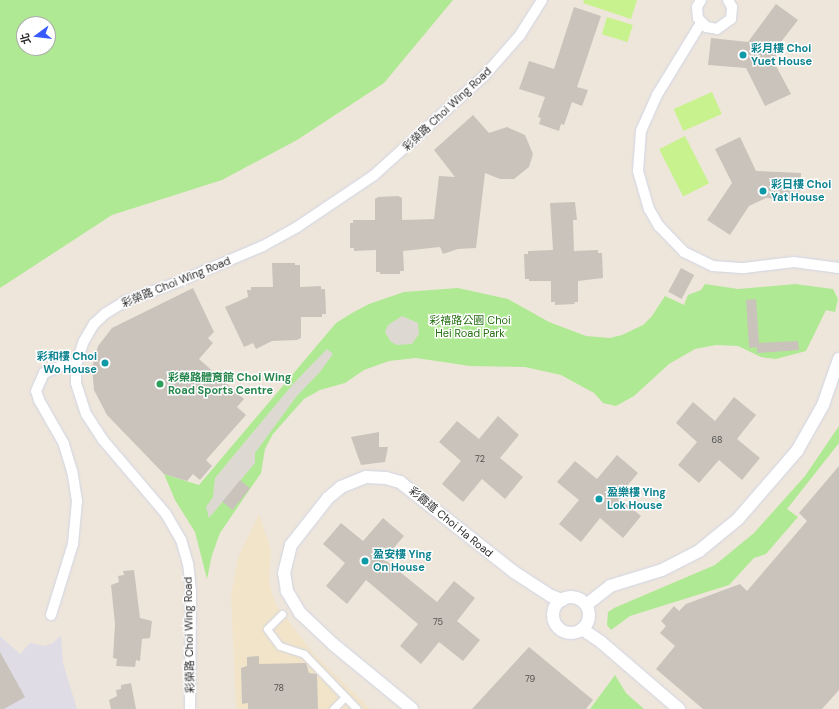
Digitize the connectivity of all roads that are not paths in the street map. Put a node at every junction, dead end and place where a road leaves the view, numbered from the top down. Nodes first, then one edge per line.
1 (542, 0) edge
2 (701, 0) edge
3 (728, 0) edge
4 (702, 23) junction
5 (839, 268) edge
6 (839, 359) edge
7 (76, 365) junction
8 (562, 600) junction
9 (586, 604) junction
10 (282, 614) dead end
11 (51, 616) dead end
12 (582, 629) junction
13 (345, 697) junction
14 (190, 709) edge
15 (333, 709) edge
16 (357, 709) edge
17 (412, 709) edge
18 (679, 709) edge

1 - 7 street, 彩榮路 Choi Wing Road
2 - 4 street
3 - 4 street
4 - 5 street
6 - 9 street
7 - 11 street
7 - 14 street, 彩榮路 Choi Wing Road
8 - 9 street, 彩霞道 Choi Ha Road
8 - 12 street
8 - 17 street, 彩霞道 Choi Ha Road
9 - 12 street
10 - 13 street
12 - 18 street
13 - 15 street
13 - 16 street

